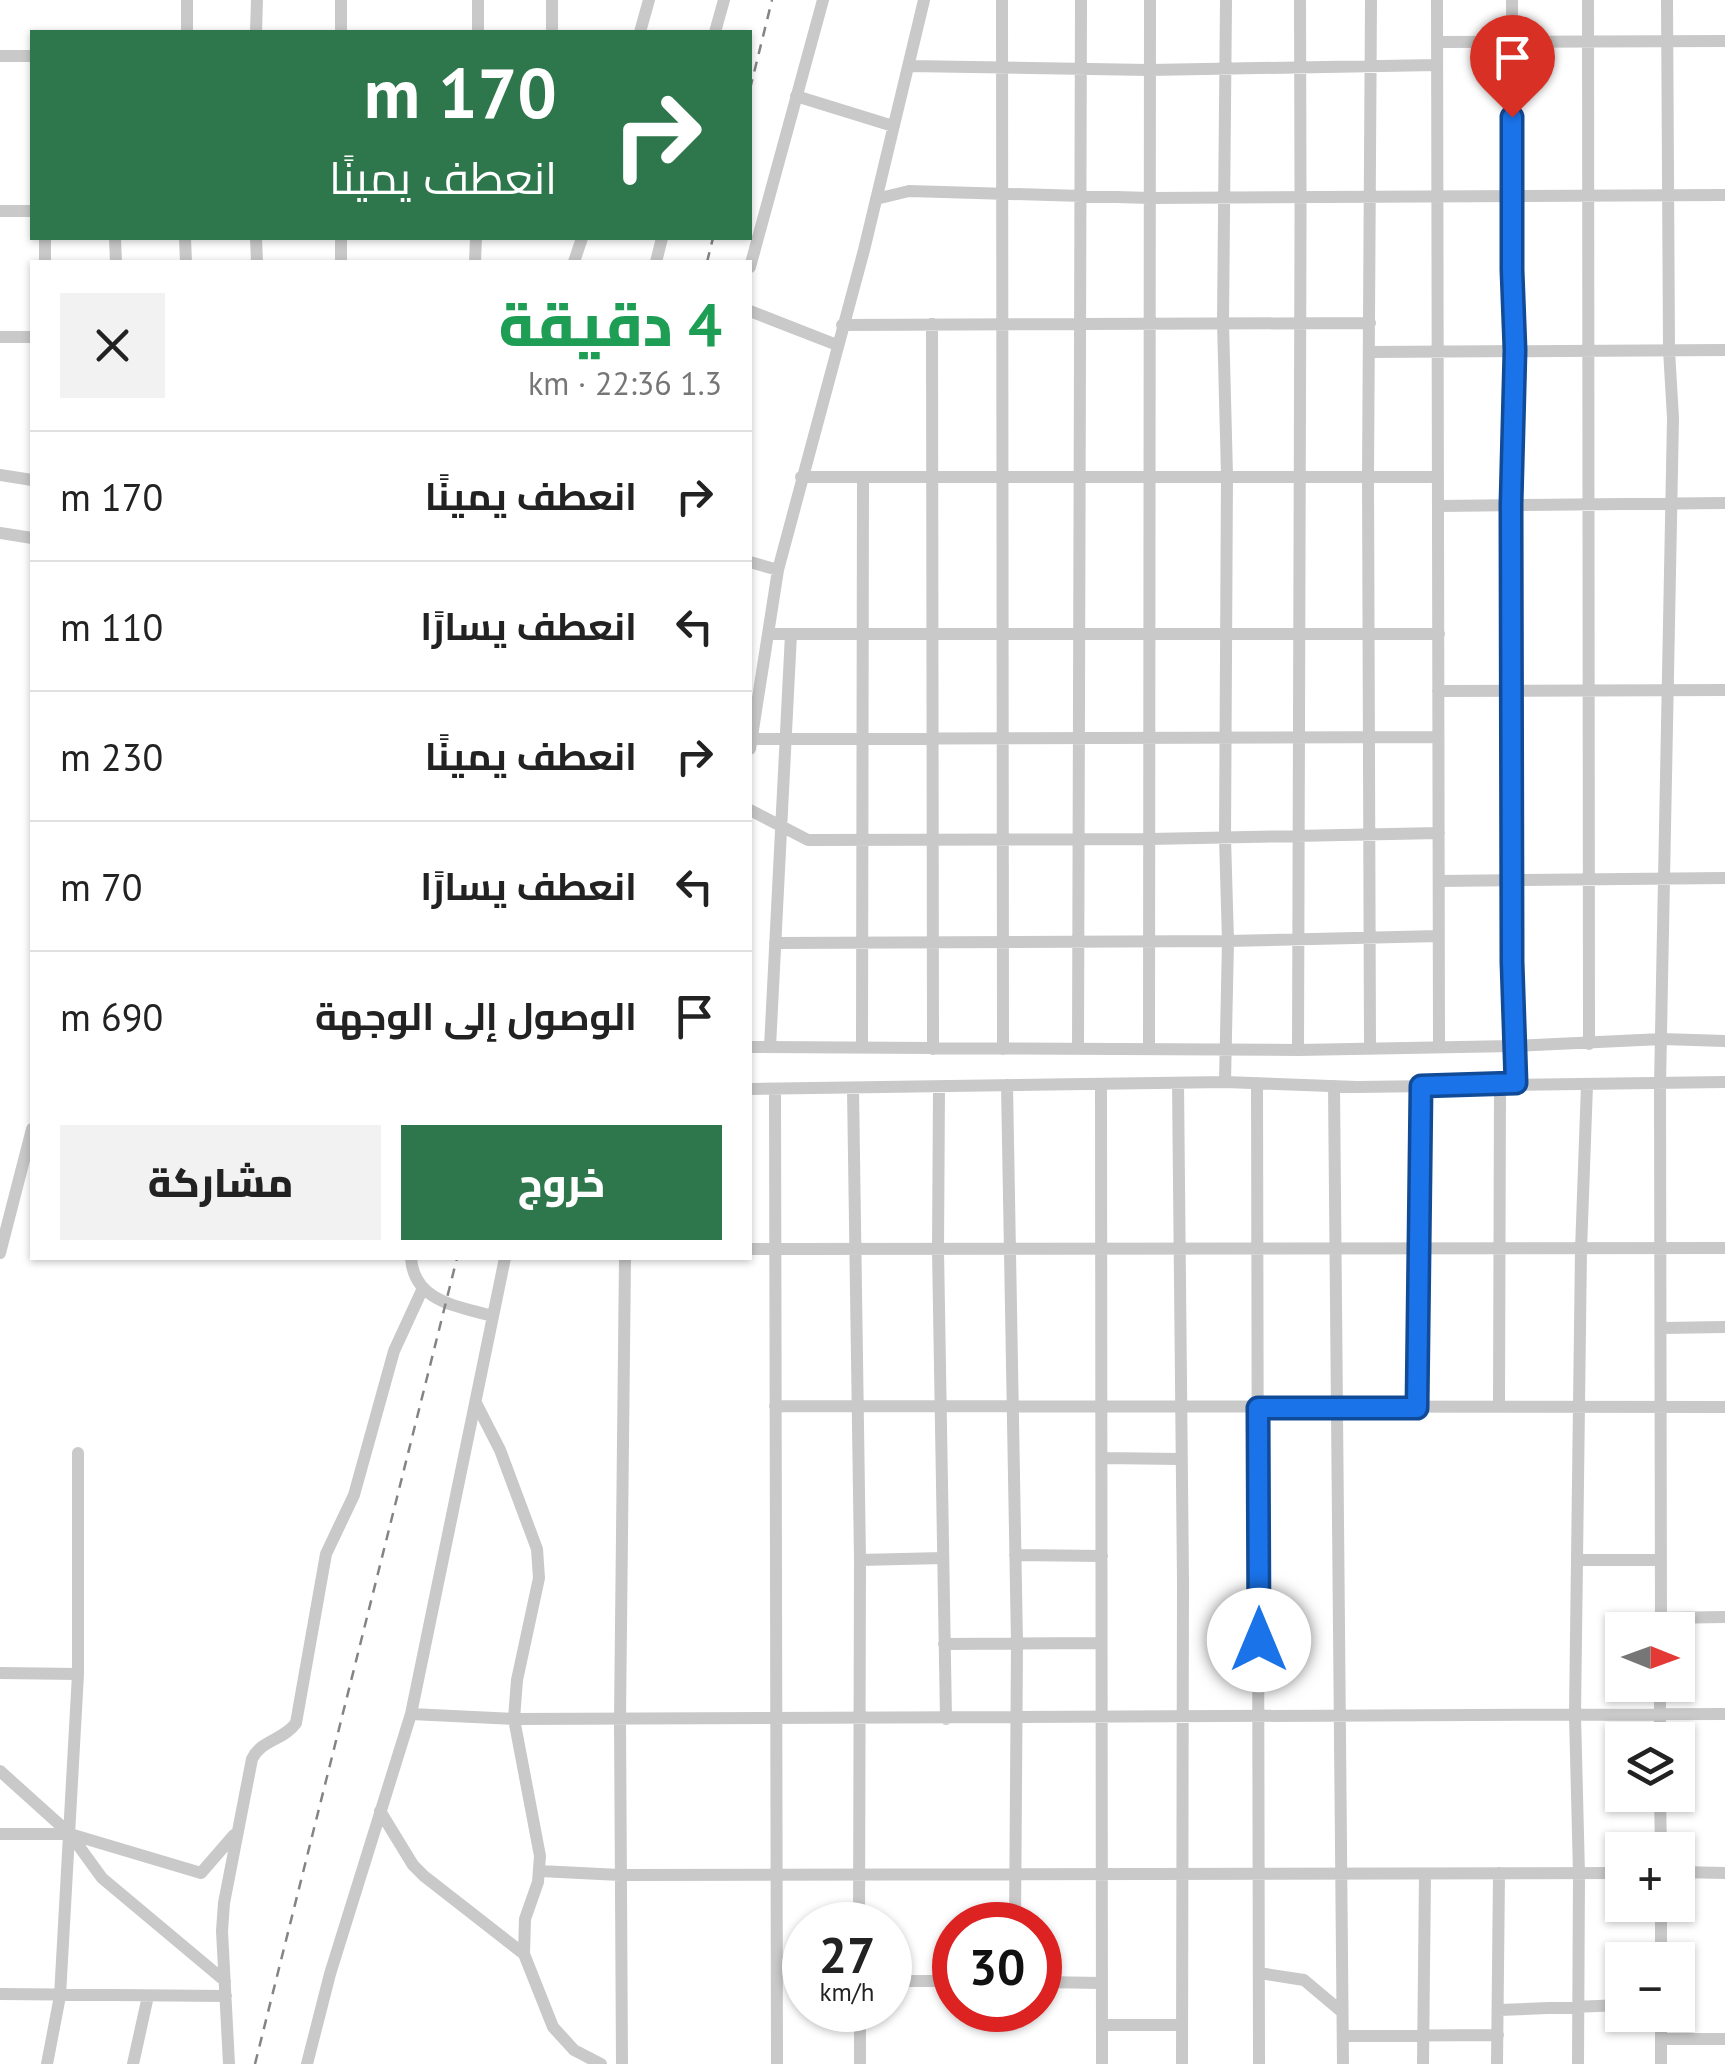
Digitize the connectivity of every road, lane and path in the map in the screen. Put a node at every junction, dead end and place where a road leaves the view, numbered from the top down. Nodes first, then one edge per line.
1 (187, 0) edge
2 (257, 0) edge
3 (341, 0) edge
4 (478, 0) edge
5 (552, 0) edge
6 (649, 0) edge
7 (724, 0) edge
8 (822, 0) edge
9 (924, 0) edge
10 (1002, 0) edge
11 (1081, 0) edge
12 (1150, 0) edge
13 (1226, 0) edge
14 (1300, 0) edge
15 (1370, 0) edge
16 (1437, 0) edge
17 (1512, 0) edge
18 (1588, 0) edge
19 (1667, 0) edge
20 (186, 30) edge
21 (256, 30) edge
22 (341, 30) edge
23 (478, 30) edge
24 (552, 30) edge
25 (641, 30) edge
26 (716, 30) edge
27 (1588, 40) junction
28 (1725, 40) edge
29 (1667, 41) junction
30 (1437, 42) junction
31 (1511, 42) junction
32 (0, 56) edge
33 (30, 56) edge
34 (908, 66) junction
35 (1370, 66) junction
36 (1437, 66) junction
37 (1300, 67) junction
38 (1002, 69) junction
39 (1080, 69) junction
40 (1150, 70) junction
41 (1225, 70) junction
42 (796, 96) junction
43 (892, 126) junction
44 (1589, 194) junction
45 (1669, 195) junction
46 (1725, 195) edge
47 (1001, 196) junction
48 (1439, 196) junction
49 (1512, 196) junction
50 (1079, 197) junction
51 (1302, 197) junction
52 (1372, 197) junction
53 (1150, 198) junction
54 (1226, 198) junction
55 (876, 199) junction
56 (0, 211) edge
57 (30, 211) edge
58 (752, 260) edge
59 (752, 312) edge
60 (1224, 322) junction
61 (1302, 323) junction
62 (1370, 323) junction
63 (932, 324) junction
64 (1002, 324) junction
65 (1078, 324) junction
66 (1150, 324) junction
67 (842, 325) junction
68 (30, 336) edge
69 (0, 337) edge
70 (837, 345) junction
71 (1438, 350) junction
72 (1515, 350) junction
73 (1590, 350) junction
74 (1669, 350) junction
75 (1725, 350) edge
76 (1370, 352) junction
77 (0, 474) edge
78 (1150, 476) junction
79 (1227, 476) junction
80 (1298, 476) junction
81 (1368, 476) junction
82 (801, 477) junction
83 (932, 477) junction
84 (1078, 477) junction
85 (1438, 477) junction
86 (862, 478) junction
87 (1001, 478) junction
88 (30, 480) edge
89 (1670, 502) junction
90 (1725, 502) edge
91 (1588, 503) junction
92 (1511, 504) junction
93 (1438, 506) junction
94 (0, 533) edge
95 (30, 538) edge
96 (752, 563) edge
97 (778, 570) junction
98 (768, 634) junction
99 (791, 634) junction
100 (932, 634) junction
101 (1001, 634) junction
102 (1370, 634) junction
103 (1439, 634) junction
104 (862, 635) junction
105 (1079, 636) junction
106 (1150, 636) junction
107 (1227, 636) junction
108 (1298, 636) junction
109 (1587, 689) junction
110 (1668, 690) junction
111 (1725, 690) edge
112 (1438, 691) junction
113 (1513, 692) junction
114 (1438, 737) junction
115 (752, 738) edge
116 (786, 738) junction
117 (862, 738) junction
118 (933, 738) junction
119 (1078, 738) junction
120 (1150, 738) junction
121 (1002, 739) junction
122 (1226, 739) junction
123 (1299, 739) junction
124 (1369, 739) junction
125 (752, 744) edge
126 (752, 811) edge
127 (781, 827) junction
128 (1439, 833) junction
129 (1369, 835) junction
130 (1298, 836) junction
131 (933, 838) junction
132 (1001, 838) junction
133 (1225, 838) junction
134 (862, 839) junction
135 (1077, 839) junction
136 (1150, 839) junction
137 (1725, 878) edge
138 (1666, 879) junction
139 (1512, 880) junction
140 (1439, 881) junction
141 (1589, 881) junction
142 (1439, 936) junction
143 (1369, 937) junction
144 (1298, 939) junction
145 (1077, 941) junction
146 (1228, 941) junction
147 (862, 942) junction
148 (935, 942) junction
149 (1003, 942) junction
150 (1150, 942) junction
151 (775, 943) junction
152 (1662, 1039) junction
153 (1725, 1041) edge
154 (1590, 1044) junction
155 (752, 1046) edge
156 (1440, 1046) junction
157 (1513, 1046) junction
158 (770, 1047) junction
159 (862, 1047) junction
160 (1370, 1048) junction
161 (933, 1049) junction
162 (1003, 1049) junction
163 (1078, 1049) junction
164 (1148, 1049) junction
165 (1225, 1049) junction
166 (1298, 1050) junction
167 (1224, 1082) junction
168 (1725, 1082) edge
169 (1178, 1083) junction
170 (1257, 1083) junction
171 (1516, 1083) junction
172 (1101, 1084) junction
173 (1500, 1084) junction
174 (1660, 1085) junction
175 (1007, 1086) junction
176 (1334, 1086) junction
177 (1421, 1086) junction
178 (1587, 1086) junction
179 (939, 1087) junction
180 (752, 1089) edge
181 (853, 1089) junction
182 (775, 1090) junction
183 (30, 1138) edge
184 (1179, 1248) junction
185 (1500, 1248) junction
186 (1725, 1248) edge
187 (752, 1249) edge
188 (773, 1249) junction
189 (938, 1250) junction
190 (1011, 1250) junction
191 (1099, 1250) junction
192 (1258, 1250) junction
193 (1336, 1250) junction
194 (1419, 1250) junction
195 (1580, 1250) junction
196 (1663, 1250) junction
197 (854, 1251) junction
198 (0, 1253) edge
199 (411, 1260) edge
200 (505, 1260) edge
201 (625, 1260) edge
202 (424, 1288) junction
203 (492, 1316) junction
204 (1725, 1327) edge
205 (1662, 1328) junction
206 (476, 1403) junction
207 (859, 1405) junction
208 (775, 1406) junction
209 (940, 1406) junction
210 (1012, 1406) junction
211 (1102, 1406) junction
212 (1500, 1406) junction
213 (1580, 1406) junction
214 (1661, 1406) junction
215 (1725, 1407) edge
216 (1180, 1408) junction
217 (1258, 1408) junction
218 (1339, 1408) junction
219 (1417, 1408) junction
220 (78, 1453) dead end
221 (1103, 1458) junction
222 (1180, 1459) junction
223 (1015, 1555) junction
224 (1102, 1556) junction
225 (943, 1558) junction
226 (860, 1560) junction
227 (1578, 1560) junction
228 (1660, 1560) junction
229 (1661, 1612) edge
230 (1725, 1617) edge
231 (1695, 1620) edge
232 (1100, 1643) junction
233 (944, 1644) junction
234 (1017, 1644) junction
235 (0, 1673) edge
236 (78, 1674) junction
237 (1660, 1702) edge
238 (410, 1714) junction
239 (1660, 1714) junction
240 (1725, 1714) edge
241 (1259, 1715) junction
242 (1340, 1715) junction
243 (1576, 1715) junction
244 (1102, 1717) junction
245 (1181, 1717) junction
246 (1016, 1718) junction
247 (514, 1719) junction
248 (620, 1719) junction
249 (776, 1719) junction
250 (859, 1719) junction
251 (946, 1719) junction
252 (1660, 1722) edge
253 (0, 1771) edge
254 (380, 1812) junction
255 (0, 1834) edge
256 (70, 1834) junction
257 (236, 1834) junction
258 (540, 1871) junction
259 (858, 1872) junction
260 (1259, 1872) junction
261 (1695, 1872) edge
262 (1182, 1873) junction
263 (1342, 1873) junction
264 (1499, 1873) junction
265 (1605, 1873) edge
266 (1725, 1873) edge
267 (776, 1874) junction
268 (1015, 1874) junction
269 (1102, 1874) junction
270 (1425, 1874) junction
271 (1580, 1874) junction
272 (620, 1876) junction
273 (859, 1902) edge
274 (1015, 1902) edge
275 (524, 1954) junction
276 (1259, 1973) junction
277 (225, 1981) junction
278 (1062, 1982) edge
279 (1102, 1983) junction
280 (0, 1994) edge
281 (60, 1996) junction
282 (148, 1996) junction
283 (226, 1996) junction
284 (1578, 2004) junction
285 (1605, 2005) edge
286 (1500, 2010) junction
287 (1342, 2012) junction
288 (1102, 2025) junction
289 (1182, 2025) junction
290 (860, 2032) edge
291 (1661, 2032) edge
292 (1422, 2035) junction
293 (1343, 2036) junction
294 (1498, 2036) junction
295 (1725, 2039) edge
296 (1661, 2040) junction
297 (47, 2064) edge
298 (133, 2064) edge
299 (230, 2064) edge
300 (307, 2064) edge
301 (601, 2064) edge
302 (622, 2064) edge
303 (777, 2064) edge
304 (860, 2064) edge
305 (1102, 2064) edge
306 (1182, 2064) edge
307 (1259, 2064) edge
308 (1343, 2064) edge
309 (1422, 2064) edge
310 (1497, 2064) edge
311 (1578, 2064) edge
312 (1660, 2064) edge

1 - 20 street
2 - 21 street
3 - 22 street
4 - 23 street
5 - 24 street
6 - 25 street
7 - 26 street
8 - 42 street
9 - 34 street
10 - 38 street
11 - 39 street
12 - 40 street
13 - 41 street
14 - 37 street
15 - 35 street
16 - 30 street
17 - 31 street
18 - 27 street
19 - 29 street
27 - 29 street
27 - 31 street
27 - 44 street
28 - 29 street
29 - 45 street
30 - 31 street
30 - 36 street
31 - 49 street
32 - 33 street
34 - 38 street
34 - 43 street
35 - 36 street
35 - 37 street
35 - 52 street
36 - 48 street
37 - 41 street
37 - 51 street
38 - 39 street
38 - 47 street
39 - 40 street
39 - 50 street
40 - 41 street
40 - 53 street
41 - 54 street
42 - 43 street
42 - 58 street
43 - 55 street
44 - 45 street
44 - 49 street
44 - 73 street
45 - 46 street
45 - 74 street
47 - 50 street
47 - 55 street
47 - 64 street
48 - 49 street
48 - 52 street
48 - 71 street
49 - 72 street
50 - 53 street
50 - 65 street
51 - 52 street
51 - 54 street
51 - 61 street
52 - 62 street
53 - 54 street
53 - 66 street
54 - 60 street
55 - 67 street
56 - 57 street
59 - 70 street
60 - 61 street
60 - 66 street
60 - 79 street
61 - 62 street
61 - 80 street
62 - 76 street
63 - 64 street
63 - 67 street
63 - 83 street
64 - 65 street
64 - 87 street
65 - 66 street
65 - 84 street
66 - 78 street
67 - 70 street
68 - 69 street
70 - 82 street
71 - 72 street
71 - 76 street
71 - 85 street
72 - 73 street
72 - 92 street
73 - 74 street
73 - 91 street
74 - 75 street
74 - 89 street
76 - 81 street
77 - 88 street
78 - 79 street
78 - 84 street
78 - 106 street
79 - 80 street
79 - 107 street
80 - 81 street
80 - 108 street
81 - 85 street
81 - 102 street
82 - 86 street
82 - 97 street
83 - 86 street
83 - 87 street
83 - 100 street
84 - 87 street
84 - 105 street
85 - 93 street
86 - 104 street
87 - 101 street
89 - 90 street
89 - 91 street
89 - 110 street
91 - 92 street
91 - 109 street
92 - 93 street
92 - 113 street
93 - 103 street
94 - 95 street
96 - 97 street
97 - 98 street
98 - 99 street
98 - 115 street
99 - 104 street
99 - 116 street
100 - 101 street
100 - 104 street
100 - 118 street
101 - 105 street
101 - 121 street
102 - 103 street
102 - 108 street
102 - 124 street
103 - 112 street
104 - 117 street
105 - 106 street
105 - 119 street
106 - 107 street
106 - 120 street
107 - 108 street
107 - 122 street
108 - 123 street
109 - 110 street
109 - 113 street
109 - 141 street
110 - 111 street
110 - 138 street
112 - 113 street
112 - 114 street
113 - 139 street
114 - 124 street
114 - 128 street
116 - 117 street
116 - 125 street
116 - 127 street
117 - 118 street
117 - 134 street
118 - 121 street
118 - 131 street
119 - 120 street
119 - 121 street
119 - 135 street
120 - 122 street
120 - 136 street
121 - 132 street
122 - 123 street
122 - 133 street
123 - 124 street
123 - 130 street
124 - 129 street
126 - 127 street
127 - 134 street
127 - 151 street
128 - 129 street
128 - 140 street
129 - 130 street
129 - 143 street
130 - 133 street
130 - 144 street
131 - 132 street
131 - 134 street
131 - 148 street
132 - 135 street
132 - 149 street
133 - 136 street
133 - 146 street
134 - 147 street
135 - 136 street
135 - 145 street
136 - 150 street
137 - 138 street
138 - 141 street
138 - 152 street
139 - 140 street
139 - 141 street
139 - 157 street
140 - 142 street
141 - 154 street
142 - 143 street
142 - 156 street
143 - 144 street
143 - 160 street
144 - 146 street
144 - 166 street
145 - 149 street
145 - 150 street
145 - 163 street
146 - 150 street
146 - 165 street
147 - 148 street
147 - 151 street
147 - 159 street
148 - 149 street
148 - 161 street
149 - 162 street
150 - 164 street
151 - 158 street
152 - 153 street
152 - 154 street
152 - 174 street
154 - 157 street
155 - 158 street
156 - 157 street
156 - 160 street
157 - 171 street
158 - 159 street
159 - 161 street
160 - 166 street
161 - 162 street
162 - 163 street
163 - 164 street
164 - 165 street
165 - 166 street
165 - 167 street
167 - 169 street
167 - 170 street
168 - 174 street
169 - 172 street
169 - 184 street
170 - 176 street
170 - 192 street
171 - 173 street
171 - 178 street
172 - 175 street
172 - 191 street
173 - 177 street
173 - 185 street
174 - 178 street
174 - 196 street
175 - 179 street
175 - 190 street
176 - 177 street
176 - 193 street
177 - 194 street
178 - 195 street
179 - 181 street
179 - 189 street
180 - 182 street
181 - 182 street
181 - 197 street
182 - 188 street
183 - 198 street
184 - 191 street
184 - 192 street
184 - 216 street
185 - 194 street
185 - 195 street
185 - 212 street
186 - 196 street
187 - 188 street
188 - 197 street
188 - 208 street
189 - 190 street
189 - 197 street
189 - 209 street
190 - 191 street
190 - 210 street
191 - 211 street
192 - 193 street
192 - 217 street
193 - 194 street
193 - 218 street
194 - 219 street
195 - 196 street
195 - 213 street
196 - 205 street
197 - 207 street
199 - 202 street
200 - 203 street
201 - 248 street
202 - 203 street
202 - 257 street
203 - 206 street
204 - 205 street
205 - 214 street
206 - 238 street
206 - 247 street
207 - 208 street
207 - 209 street
207 - 226 street
208 - 249 street
209 - 210 street
209 - 225 street
210 - 211 street
210 - 223 street
211 - 216 street
211 - 221 street
212 - 213 street
212 - 219 street
213 - 214 street
213 - 227 street
214 - 215 street
214 - 228 street
216 - 217 street
216 - 222 street
217 - 218 street
217 - 241 street
218 - 219 street
218 - 242 street
220 - 236 street
221 - 222 street
221 - 224 street
222 - 245 street
223 - 224 street
223 - 234 street
224 - 232 street
225 - 226 street
225 - 233 street
226 - 250 street
227 - 228 street
227 - 243 street
228 - 229 street
230 - 231 street
232 - 234 street
232 - 244 street
233 - 234 street
233 - 251 street
234 - 246 street
235 - 236 street
236 - 256 street
237 - 239 street
238 - 247 street
238 - 254 street
239 - 240 street
239 - 243 street
239 - 252 street
241 - 242 street
241 - 245 street
241 - 260 street
242 - 243 street
242 - 263 street
243 - 271 street
244 - 245 street
244 - 246 street
244 - 269 street
245 - 262 street
246 - 251 street
246 - 268 street
247 - 248 street
247 - 258 street
248 - 249 street
248 - 272 street
249 - 250 street
249 - 267 street
250 - 251 street
250 - 259 street
253 - 256 street
254 - 275 street
254 - 300 street
255 - 256 street
256 - 257 street
256 - 277 street
256 - 281 street
257 - 277 street
258 - 272 street
258 - 275 street
259 - 267 street
259 - 268 street
259 - 273 street
260 - 262 street
260 - 263 street
260 - 276 street
261 - 266 street
262 - 269 street
262 - 289 street
263 - 270 street
263 - 287 street
264 - 270 street
264 - 271 street
264 - 286 street
265 - 271 street
267 - 272 street
267 - 303 street
268 - 269 street
268 - 274 street
269 - 279 street
270 - 292 street
271 - 284 street
272 - 302 street
275 - 301 street
276 - 287 street
276 - 307 street
277 - 283 street
278 - 279 street
279 - 288 street
280 - 281 street
281 - 282 street
281 - 297 street
282 - 283 street
282 - 298 street
283 - 299 street
284 - 285 street
284 - 286 street
284 - 311 street
286 - 294 street
287 - 293 street
288 - 289 street
288 - 305 street
289 - 306 street
290 - 304 street
291 - 296 street
292 - 293 street
292 - 294 street
292 - 309 street
293 - 308 street
294 - 310 street
295 - 296 street
296 - 312 street

